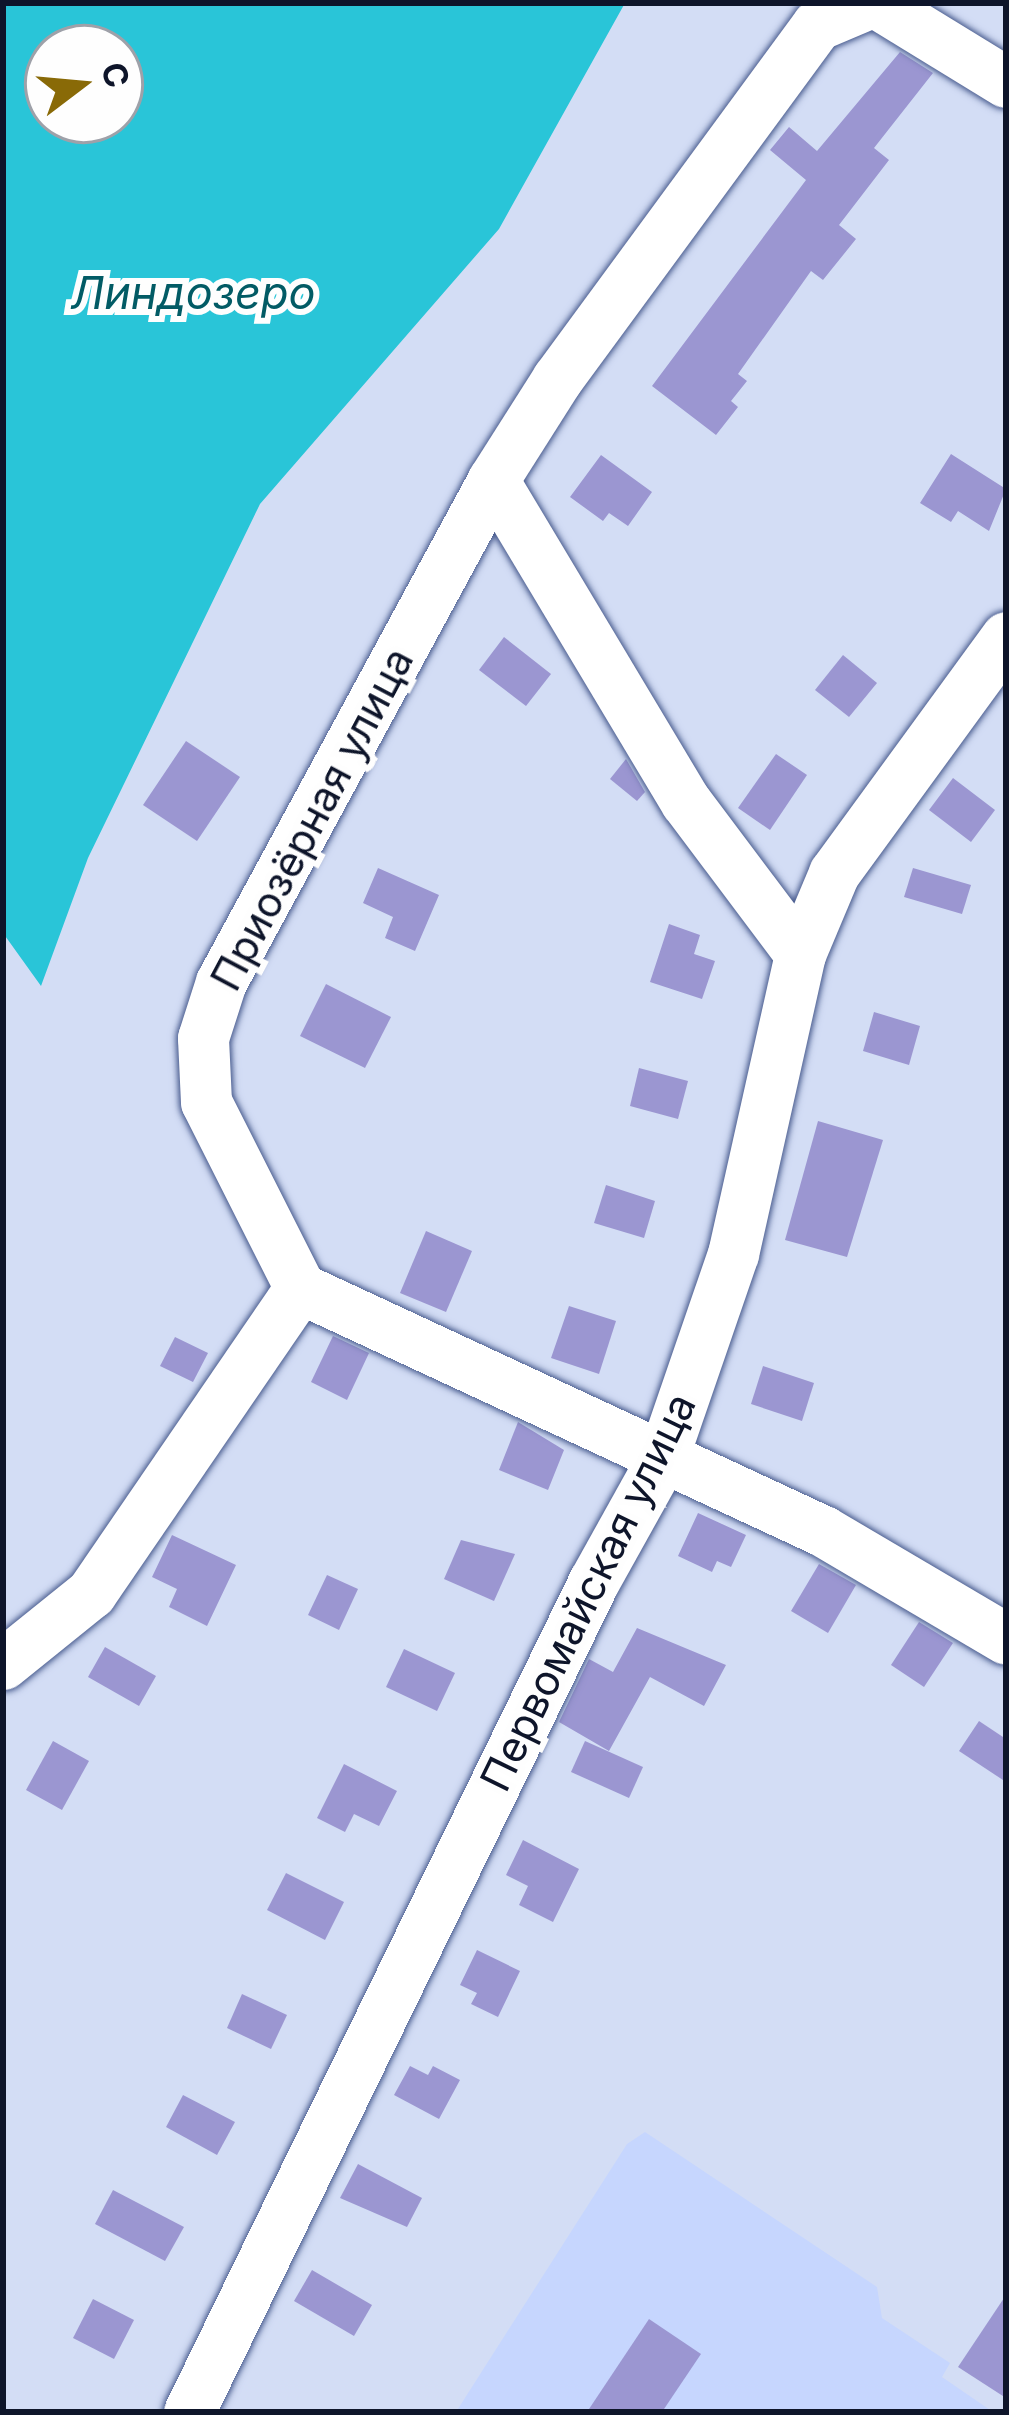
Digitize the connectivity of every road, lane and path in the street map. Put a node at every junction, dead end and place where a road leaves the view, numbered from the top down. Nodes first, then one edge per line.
1 (873, 3) edge
2 (1006, 82) edge
3 (493, 480) junction
4 (1006, 637) edge
5 (800, 954) junction
6 (300, 1288) junction
7 (663, 1457) junction
8 (1006, 1640) edge
9 (3, 1664) edge
10 (189, 2412) edge

1 - 2 street
1 - 3 street, Приозёрная улица
3 - 5 street
3 - 6 street, Приозёрная улица
4 - 5 street, Первомайская улица
5 - 7 street, Первомайская улица
6 - 7 street
6 - 9 street
7 - 8 street
7 - 10 street, Первомайская улица

